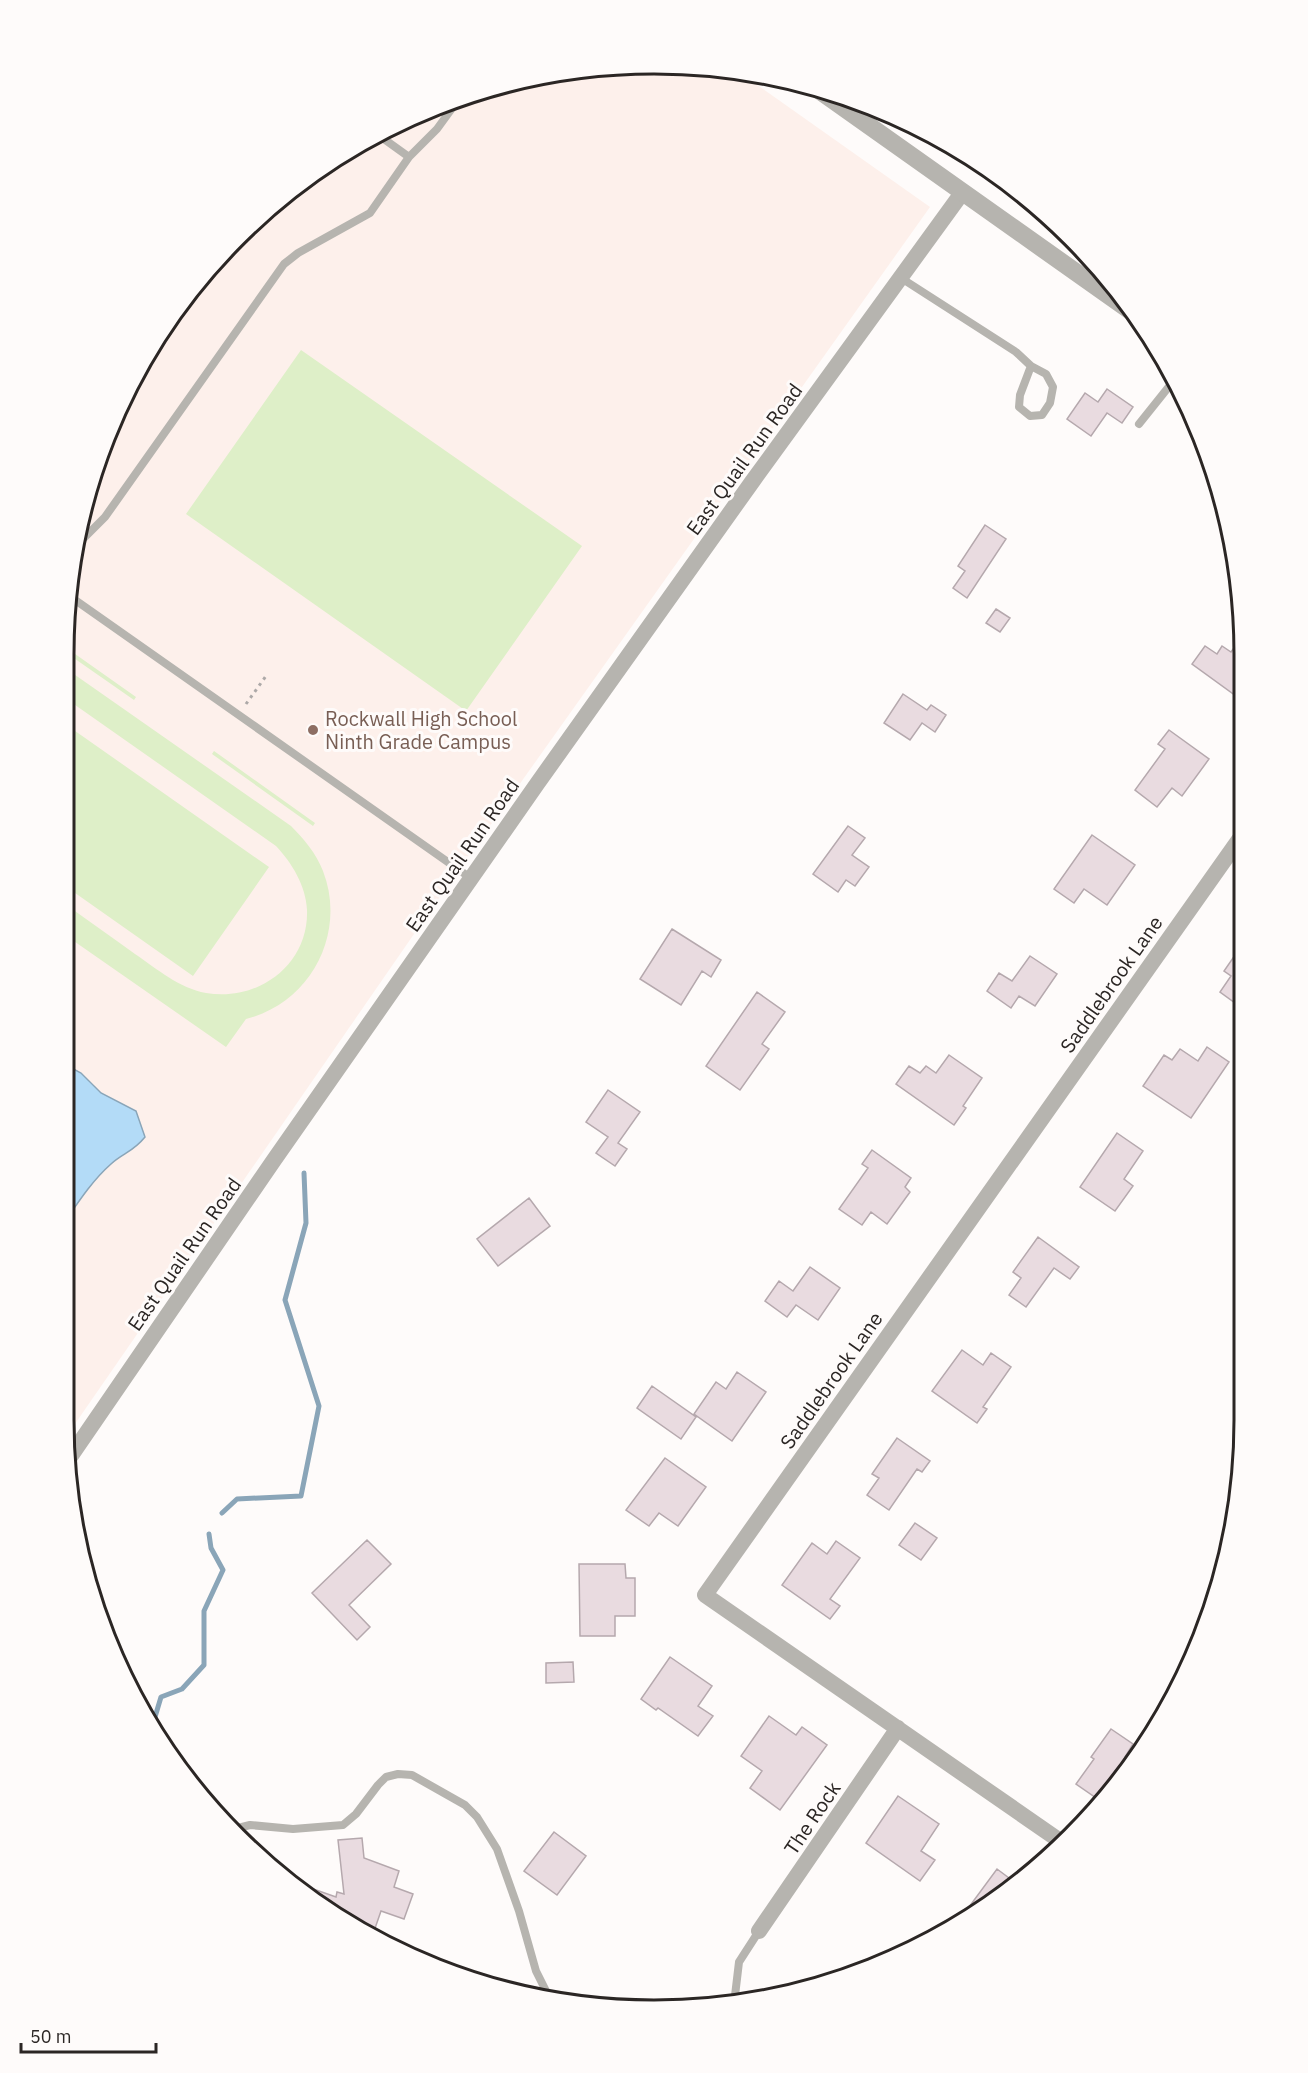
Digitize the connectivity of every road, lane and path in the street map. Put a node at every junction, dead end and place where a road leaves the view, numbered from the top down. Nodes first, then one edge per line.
1 (836, 103) edge
2 (450, 111) edge
3 (385, 140) edge
4 (410, 157) junction
5 (962, 193) junction
6 (901, 278) junction
7 (1113, 299) edge
8 (1030, 366) junction
9 (1169, 386) edge
10 (1139, 424) dead end
11 (86, 536) edge
12 (76, 601) edge
13 (1234, 847) edge
14 (472, 879) junction
15 (75, 1450) edge
16 (898, 1728) junction
17 (242, 1827) edge
18 (1056, 1837) edge
19 (759, 1931) joint
20 (545, 1989) edge
21 (735, 1994) edge

1 - 5 street
2 - 4 lane
3 - 4 lane
4 - 11 lane
5 - 6 street, East Quail Run Road
5 - 7 street
6 - 8 lane
6 - 14 street, East Quail Run Road
8 - 8 lane
9 - 10 lane
12 - 14 lane
13 - 16 street, Saddlebrook Lane
14 - 15 street, East Quail Run Road
16 - 18 street, Saddlebrook Lane
16 - 19 street, The Rock
17 - 20 lane
19 - 21 lane

